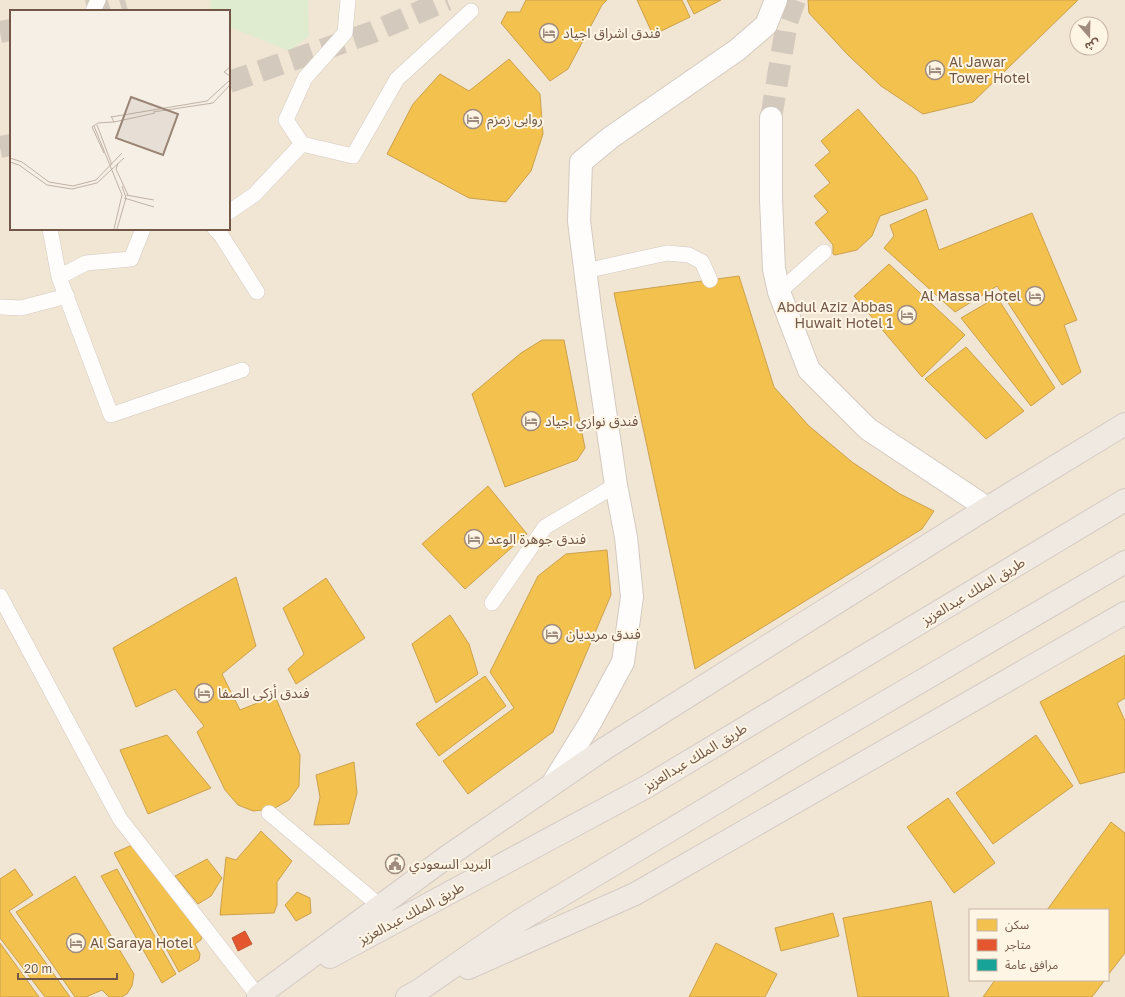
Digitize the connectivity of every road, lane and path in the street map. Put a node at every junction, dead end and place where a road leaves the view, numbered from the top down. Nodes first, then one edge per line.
1 (98, 0) edge
2 (348, 0) edge
3 (776, 0) edge
4 (93, 10) edge
5 (471, 12) dead end
6 (771, 118) tunnel mouth
7 (302, 144) junction
8 (230, 211) edge
9 (50, 230) edge
10 (144, 230) edge
11 (216, 230) edge
12 (824, 252) dead end
13 (585, 270) junction
14 (59, 277) junction
15 (710, 280) dead end
16 (257, 292) dead end
17 (779, 292) junction
18 (67, 296) junction
19 (0, 307) edge
20 (242, 370) dead end
21 (1125, 424) edge
22 (616, 485) junction
23 (1125, 500) edge
24 (987, 508) junction
25 (1125, 562) edge
26 (0, 596) edge
27 (492, 603) dead end
28 (1125, 613) edge
29 (553, 783) junction
30 (269, 813) dead end
31 (380, 906) junction
32 (412, 994) edge
33 (257, 996) edge

1 - 4 lane
2 - 7 lane
3 - 13 street
5 - 7 lane
6 - 17 street
7 - 8 lane
9 - 14 lane
10 - 14 lane
11 - 16 lane
12 - 17 lane
13 - 15 lane
13 - 22 street
14 - 18 lane
17 - 24 street
18 - 19 lane
18 - 20 lane
21 - 24 highway
22 - 27 lane
22 - 29 street
23 - 33 highway, طريق الملك عبدالعزيز
24 - 29 highway
25 - 32 highway
26 - 33 lane
28 - 32 highway
29 - 31 highway
30 - 31 lane
31 - 33 highway

